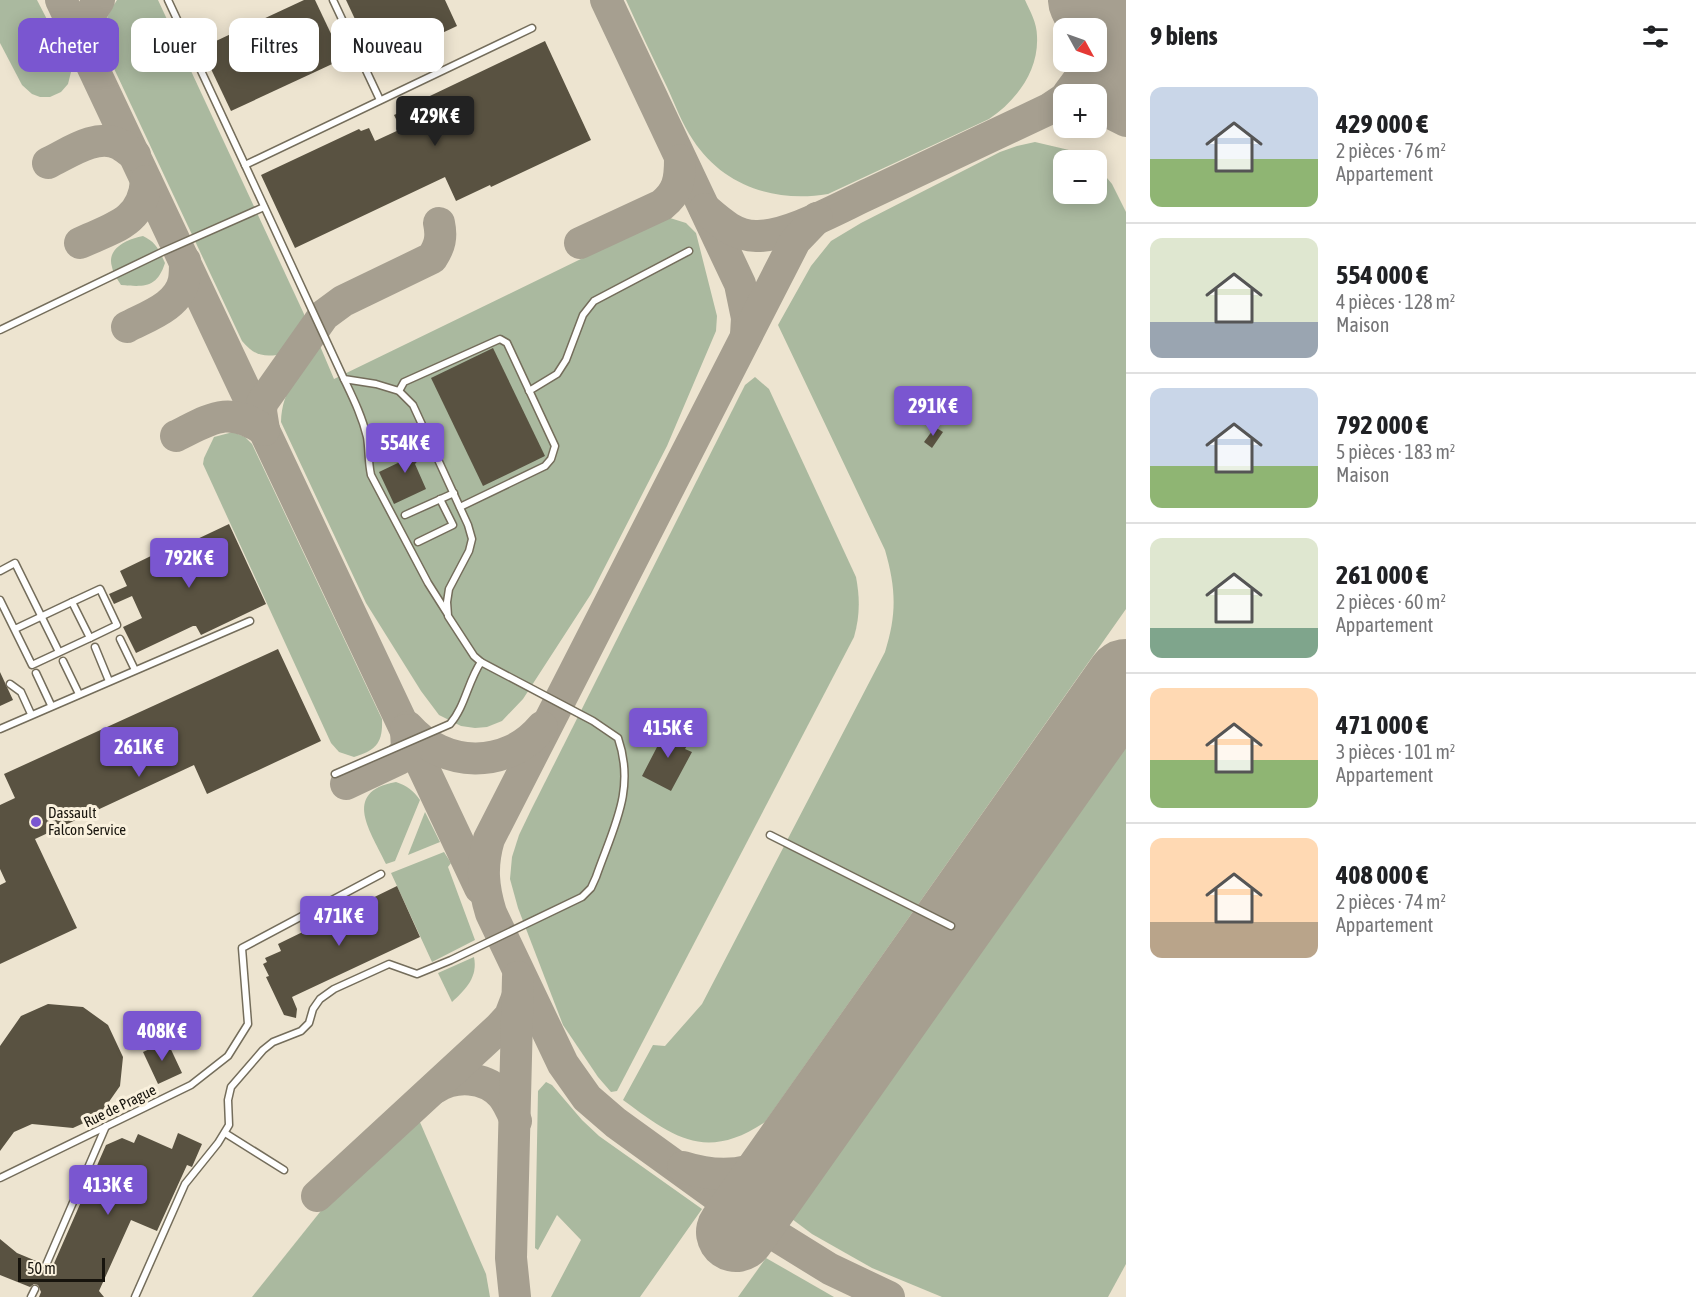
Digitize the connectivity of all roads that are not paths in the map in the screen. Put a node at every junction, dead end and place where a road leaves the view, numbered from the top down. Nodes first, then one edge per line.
1 (168, 0) edge
2 (333, 0) edge
3 (532, 28) dead end
4 (380, 100) junction
5 (245, 165) junction
6 (264, 207) junction
7 (690, 251) dead end
8 (0, 330) edge
9 (344, 379) junction
10 (399, 391) junction
11 (529, 391) junction
12 (454, 493) junction
13 (440, 500) junction
14 (460, 507) junction
15 (405, 515) dead end
16 (418, 542) dead end
17 (0, 571) edge
18 (0, 600) edge
19 (72, 602) junction
20 (41, 616) junction
21 (448, 616) junction
22 (250, 621) dead end
23 (15, 629) junction
24 (90, 638) junction
25 (120, 639) dead end
26 (95, 647) dead end
27 (59, 652) junction
28 (63, 661) dead end
29 (481, 663) junction
30 (135, 670) junction
31 (36, 673) dead end
32 (109, 681) junction
33 (10, 684) dead end
34 (79, 694) junction
35 (51, 705) junction
36 (31, 714) junction
37 (0, 729) edge
38 (334, 774) dead end
39 (770, 836) dead end
40 (381, 874) dead end
41 (951, 926) dead end
42 (106, 1126) junction
43 (225, 1133) junction
44 (284, 1170) dead end
45 (0, 1178) edge
46 (45, 1265) dead end
47 (35, 1289) dead end
48 (31, 1297) edge
49 (135, 1297) edge

1 - 5 lane
2 - 4 lane
3 - 4 lane
4 - 5 lane
5 - 6 lane
6 - 8 lane
6 - 9 lane
7 - 11 lane
9 - 10 lane
9 - 21 lane
10 - 11 lane
10 - 12 lane
11 - 14 lane
12 - 13 lane
12 - 14 lane
13 - 15 lane
13 - 16 lane
14 - 21 lane
17 - 20 lane
18 - 23 lane
19 - 20 lane
19 - 24 lane
19 - 24 lane
20 - 23 lane
20 - 27 lane
21 - 29 lane
22 - 30 lane
23 - 27 lane
24 - 27 lane
25 - 30 lane
26 - 32 lane
28 - 34 lane
29 - 38 lane
29 - 43 lane
30 - 32 lane
31 - 35 lane
32 - 34 lane
33 - 36 lane
34 - 35 lane
35 - 36 lane
36 - 37 lane
39 - 41 lane
40 - 42 lane, Rue de Prague
42 - 45 lane, Rue de Prague
42 - 46 lane
43 - 44 lane
43 - 49 lane
47 - 48 lane

